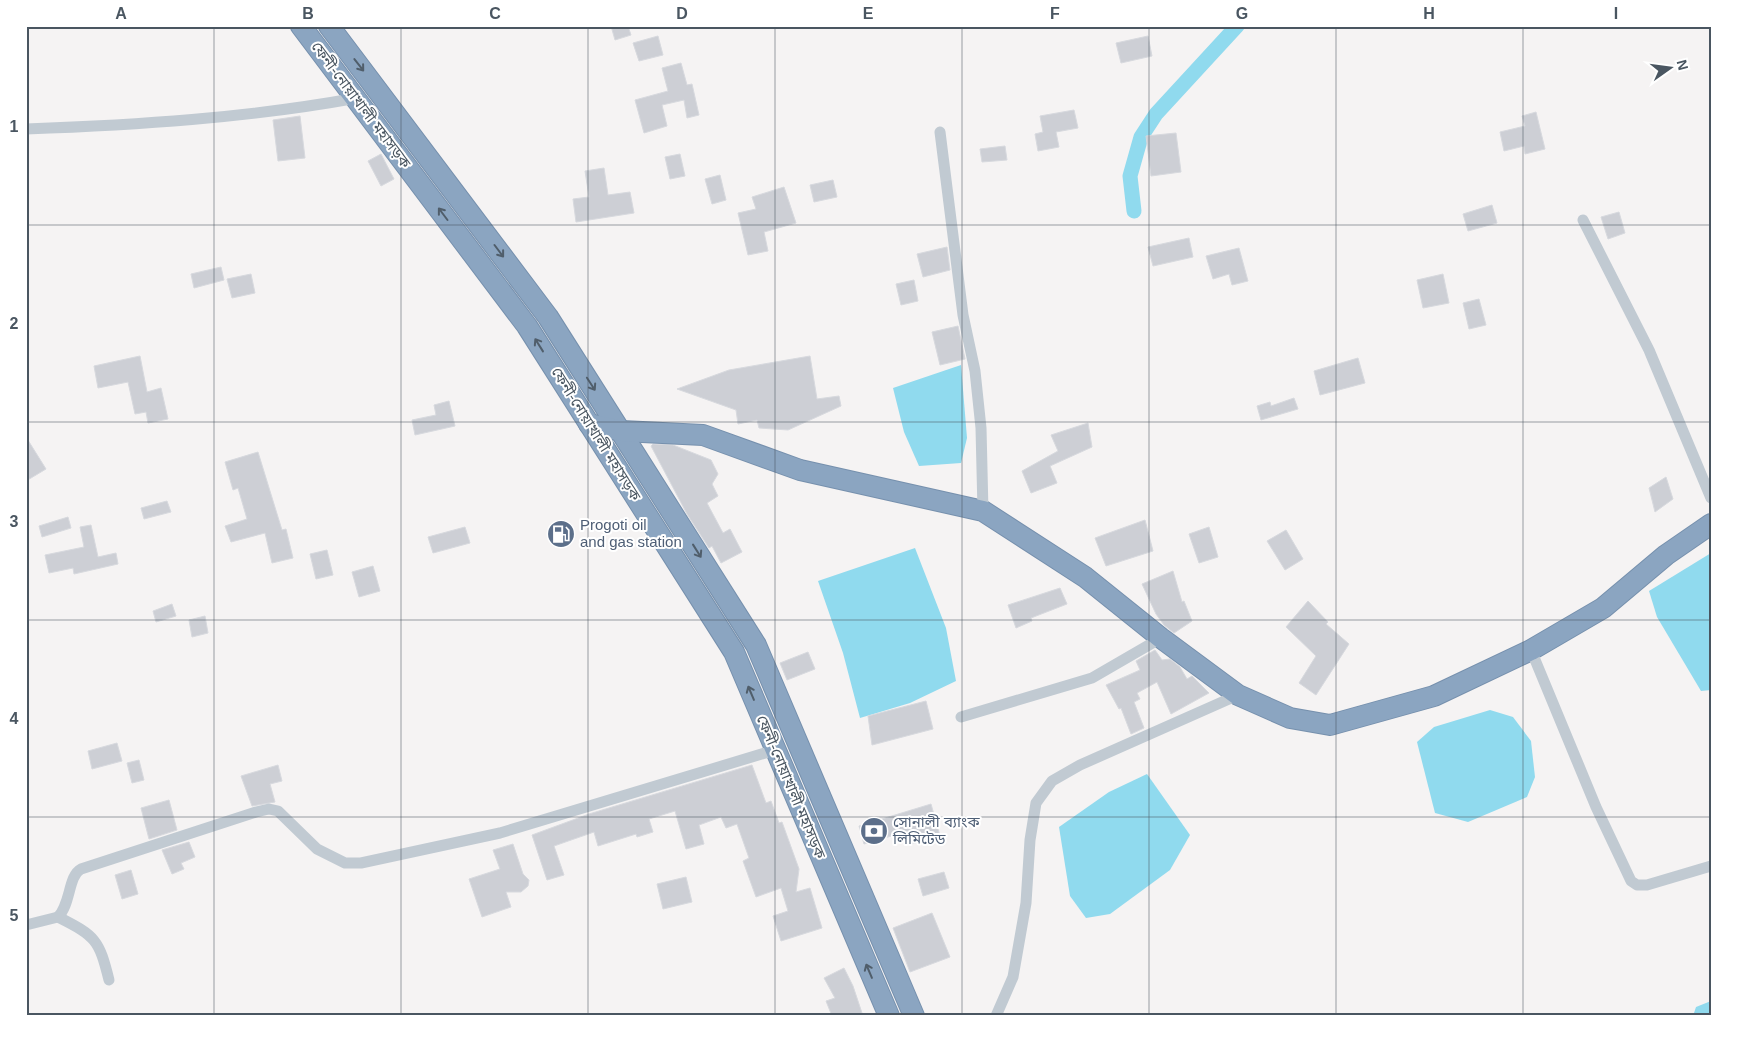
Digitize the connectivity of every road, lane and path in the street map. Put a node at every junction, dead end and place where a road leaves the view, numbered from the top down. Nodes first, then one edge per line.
1 (301, 26) edge
2 (329, 26) edge
3 (357, 98) junction
4 (26, 129) edge
5 (940, 132) dead end
6 (1583, 220) dead end
7 (589, 424) junction
8 (622, 431) junction
9 (1711, 498) edge
10 (983, 511) junction
11 (1711, 524) edge
12 (1161, 638) junction
13 (1531, 650) junction
14 (1238, 695) junction
15 (961, 717) dead end
16 (775, 750) junction
17 (1711, 866) edge
18 (58, 918) junction
19 (26, 925) edge
20 (109, 980) dead end
21 (889, 1016) edge
22 (914, 1016) edge
23 (996, 1016) edge

1 - 3 highway, ফেনী-নোয়াখালী মহাসড়ক
2 -> 8 highway, ফেনী-নোয়াখালী মহাসড়ক
3 - 4 street
7 -> 3 highway, ফেনী-নোয়াখালী মহাসড়ক
5 - 10 street
6 - 9 street
7 - 8 highway
16 -> 7 highway, ফেনী-নোয়াখালী মহাসড়ক
8 - 10 highway
8 -> 22 highway, ফেনী-নোয়াখালী মহাসড়ক
10 - 12 highway
11 - 13 highway
12 - 14 highway
12 - 15 street
13 - 14 highway
13 - 17 street
14 - 23 street
16 - 18 street
21 -> 16 highway, ফেনী-নোয়াখালী মহাসড়ক
18 - 19 street
18 - 20 street

